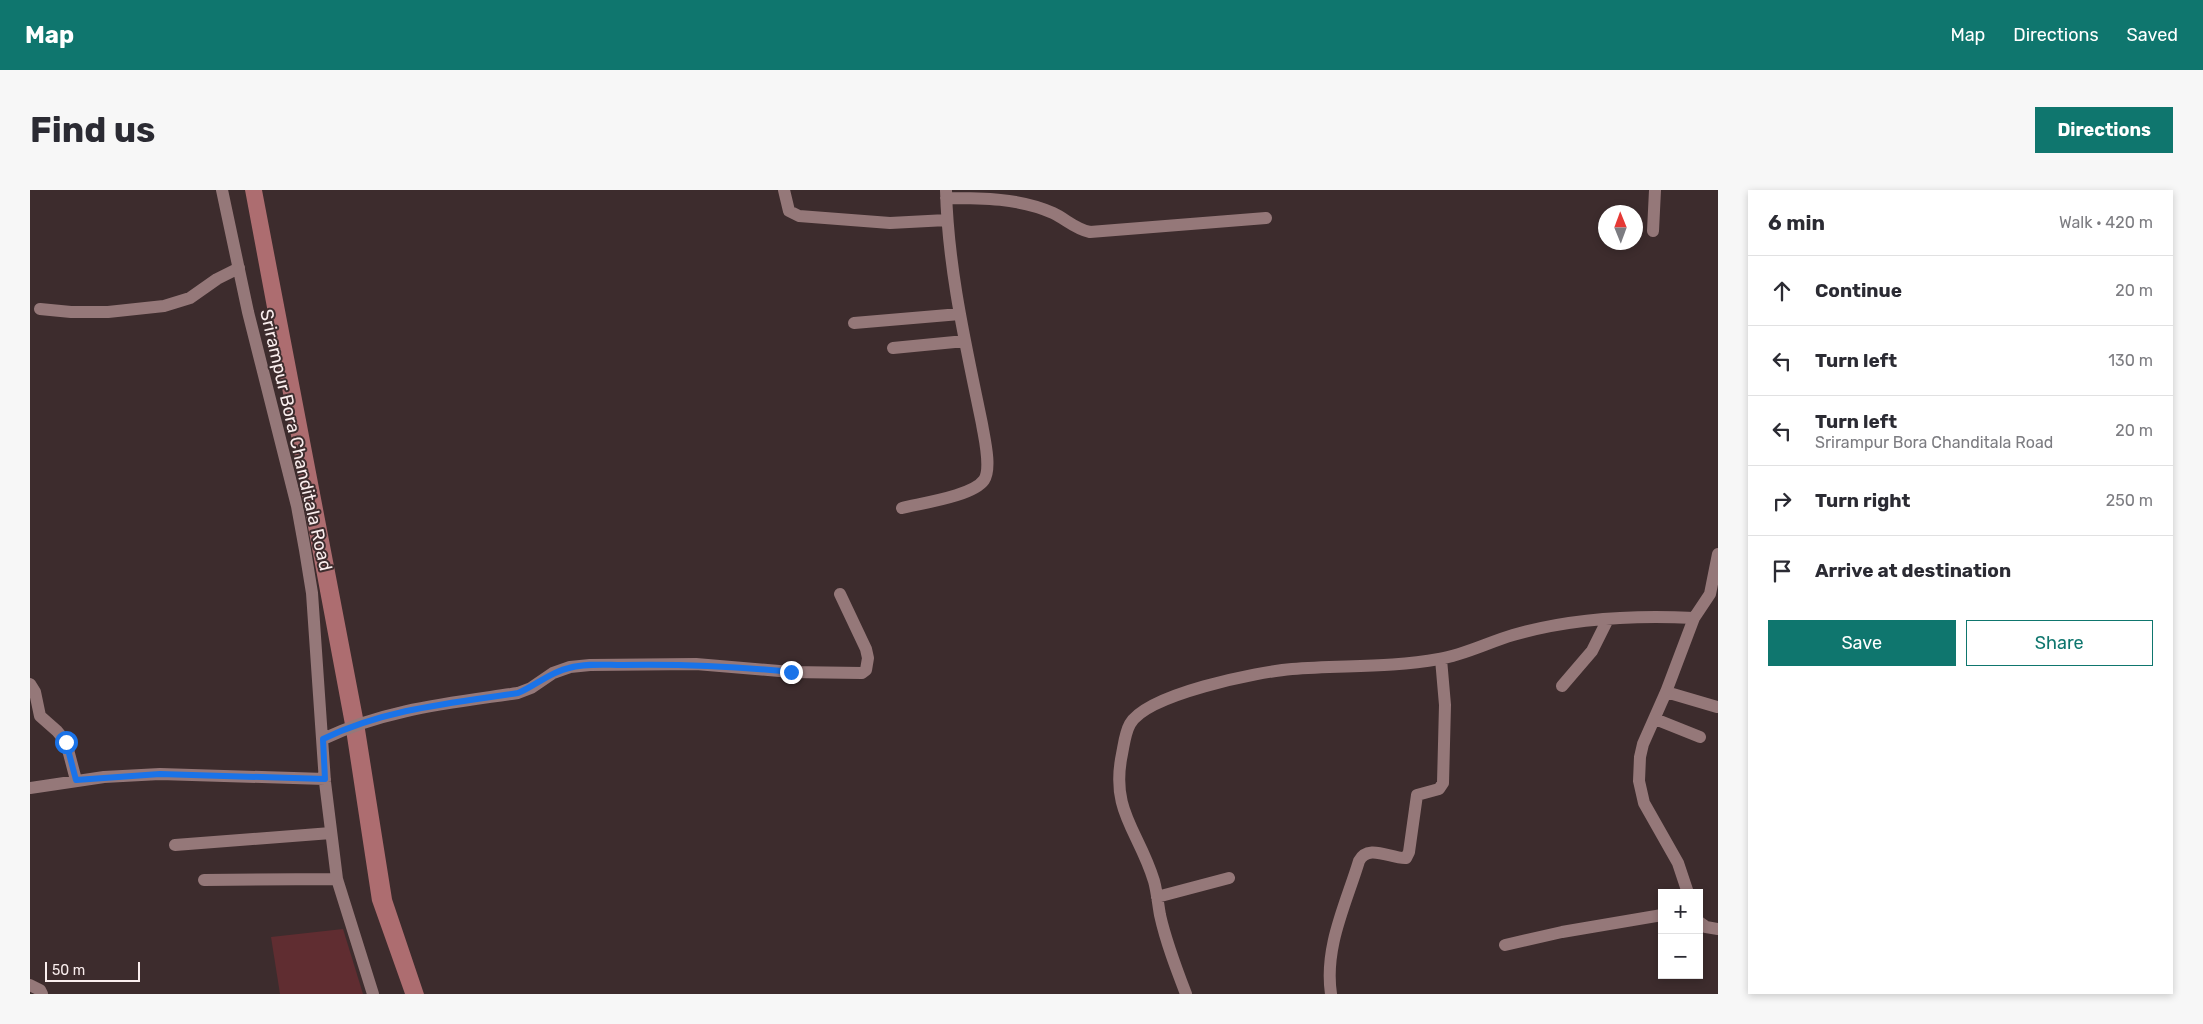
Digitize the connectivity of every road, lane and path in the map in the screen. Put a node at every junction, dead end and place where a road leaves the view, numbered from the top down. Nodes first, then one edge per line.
1 (222, 190) edge
2 (784, 190) edge
3 (1655, 190) edge
4 (946, 194) edge
5 (1266, 218) dead end
6 (947, 220) junction
7 (1653, 231) dead end
8 (239, 268) junction
9 (40, 309) dead end
10 (960, 314) junction
11 (854, 323) dead end
12 (965, 341) junction
13 (893, 348) dead end
14 (902, 508) dead end
15 (1718, 554) edge
16 (840, 594) dead end
17 (1694, 618) junction
18 (1608, 619) junction
19 (1442, 659) junction
20 (30, 684) edge
21 (1562, 686) dead end
22 (1666, 692) junction
23 (1717, 707) edge
24 (1655, 720) junction
25 (1700, 737) dead end
26 (323, 739) junction
27 (325, 779) junction
28 (76, 780) junction
29 (30, 788) edge
30 (331, 833) junction
31 (175, 845) dead end
32 (1229, 878) dead end
33 (337, 879) junction
34 (204, 880) dead end
35 (1687, 889) edge
36 (1157, 897) junction
37 (1658, 916) edge
38 (1703, 924) edge
39 (1718, 928) edge
40 (1505, 945) dead end
41 (30, 986) edge
42 (42, 994) edge
43 (373, 994) edge
44 (1186, 994) edge
45 (1331, 994) edge

1 - 8 street, Srirampur Bora Chanditala Road
2 - 6 street
3 - 7 street
4 - 5 street
4 - 6 street
6 - 10 street
8 - 9 street
8 - 26 street, Srirampur Bora Chanditala Road
10 - 11 street
10 - 12 street
12 - 13 street
12 - 14 street
15 - 17 street
16 - 26 street
17 - 18 street
17 - 22 street
18 - 19 street
18 - 21 street
19 - 36 street
19 - 45 street
20 - 28 street
22 - 23 street
22 - 24 street
24 - 25 street
24 - 35 street
26 - 27 street, Srirampur Bora Chanditala Road
27 - 28 street
27 - 30 street, Srirampur Bora Chanditala Road
28 - 29 street
30 - 31 street
30 - 33 street, Srirampur Bora Chanditala Road
32 - 36 street
33 - 34 street
33 - 43 street, Srirampur Bora Chanditala Road
36 - 44 street
37 - 40 street
38 - 39 street
41 - 42 street

